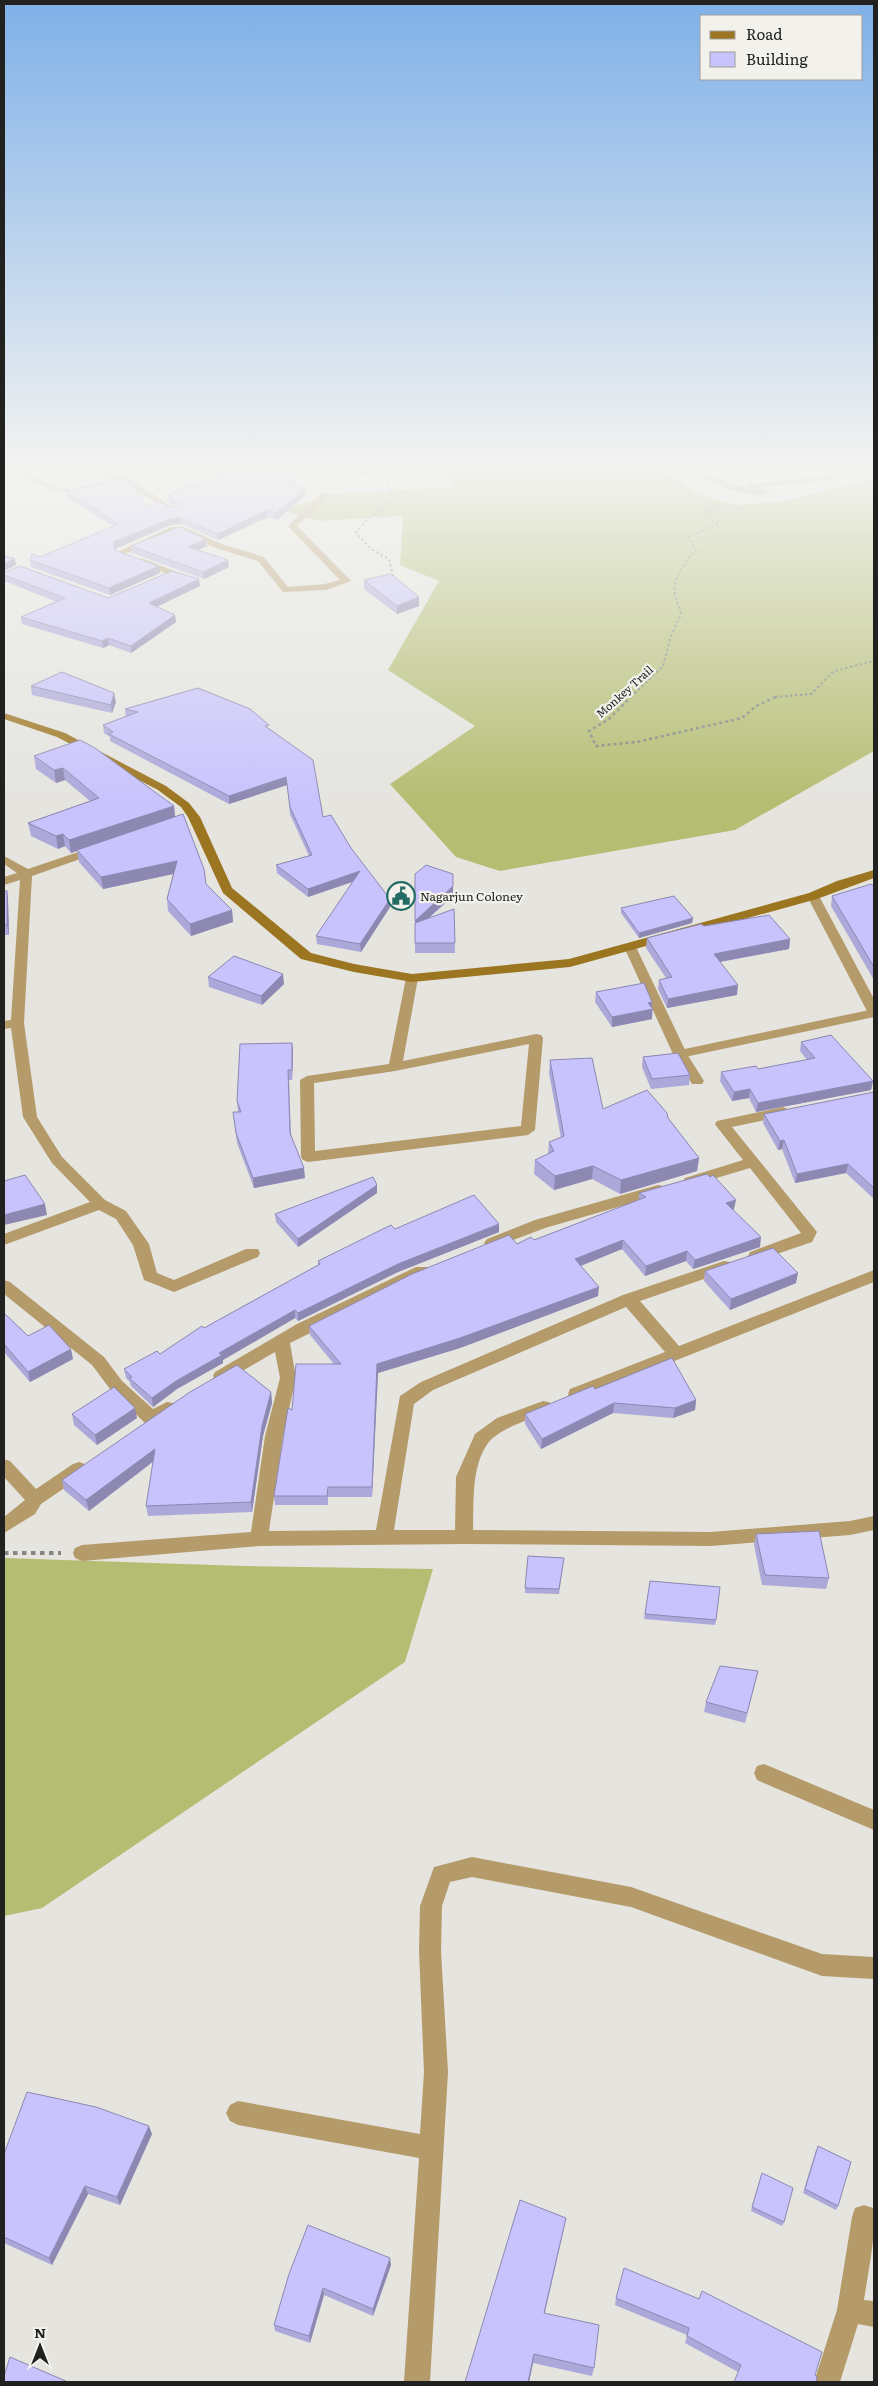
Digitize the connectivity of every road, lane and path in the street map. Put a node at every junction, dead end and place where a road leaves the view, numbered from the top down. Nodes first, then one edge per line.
1 (279, 581) edge
2 (345, 581) edge
3 (677, 581) edge
4 (874, 661) edge
5 (4, 716) edge
6 (110, 845) edge
7 (4, 859) edge
8 (26, 873) junction
9 (874, 874) edge
10 (4, 882) edge
11 (813, 896) junction
12 (630, 947) junction
13 (412, 978) junction
14 (874, 1012) edge
15 (10, 1024) edge
16 (680, 1054) junction
17 (395, 1067) junction
18 (697, 1081) dead end
19 (798, 1109) edge
20 (754, 1162) junction
21 (100, 1204) junction
22 (4, 1240) edge
23 (477, 1249) edge
24 (252, 1253) dead end
25 (441, 1263) edge
26 (874, 1276) edge
27 (4, 1286) edge
28 (629, 1300) junction
29 (281, 1341) junction
30 (676, 1354) junction
31 (210, 1382) edge
32 (176, 1402) edge
33 (152, 1419) junction
34 (137, 1430) edge
35 (90, 1462) edge
36 (4, 1466) edge
37 (35, 1499) junction
38 (874, 1523) edge
39 (4, 1526) edge
40 (384, 1537) junction
41 (464, 1537) junction
42 (259, 1539) junction
43 (4, 1553) edge
44 (82, 1553) joint
45 (764, 1773) dead end
46 (874, 1820) edge
47 (872, 1971) edge
48 (238, 2113) dead end
49 (432, 2148) junction
50 (864, 2217) dead end
51 (862, 2312) edge
52 (417, 2382) edge
53 (827, 2382) edge

1 - 2 street
3 - 4 path, Monkey Trail
5 - 13 main road
6 - 8 street
7 - 8 street
8 - 10 street
8 - 15 street
9 - 11 main road
11 - 12 main road
11 - 14 street
12 - 13 main road
12 - 16 street
13 - 17 street
14 - 16 street
15 - 21 street
16 - 18 street
17 - 17 street
19 - 20 street
20 - 23 street
20 - 28 street
21 - 22 street
21 - 24 street
25 - 29 street
26 - 30 street
27 - 33 street
28 - 30 street
28 - 40 street
29 - 31 street
29 - 42 street
30 - 41 street
32 - 33 street
33 - 34 street
35 - 37 street
36 - 37 street
37 - 39 street
38 - 41 street
40 - 41 street
40 - 42 street
42 - 44 street
43 - 44 path
45 - 46 street
47 - 49 street
48 - 49 street
49 - 52 street
50 - 51 street
51 - 53 street

